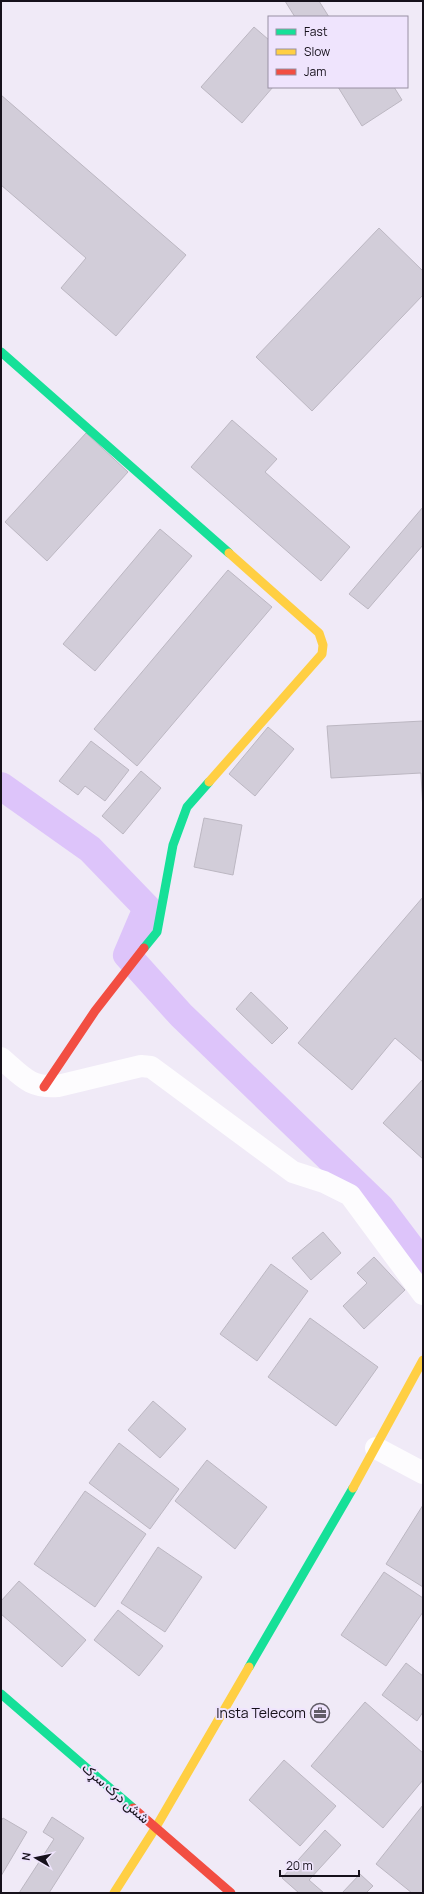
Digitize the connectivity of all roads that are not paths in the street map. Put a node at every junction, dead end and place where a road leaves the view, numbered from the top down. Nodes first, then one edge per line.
1 (1, 352) edge
2 (1, 1058) edge
3 (44, 1087) junction
4 (423, 1294) edge
5 (423, 1360) edge
6 (376, 1448) junction
7 (423, 1473) edge
8 (1, 1694) edge
9 (156, 1827) junction
10 (114, 1893) edge
11 (231, 1893) edge

1 - 3 street
2 - 3 street
3 - 4 street
5 - 6 street
6 - 7 street
6 - 9 street
8 - 9 street, شش درک سړک
9 - 10 street
9 - 11 street, شش درک سړک

